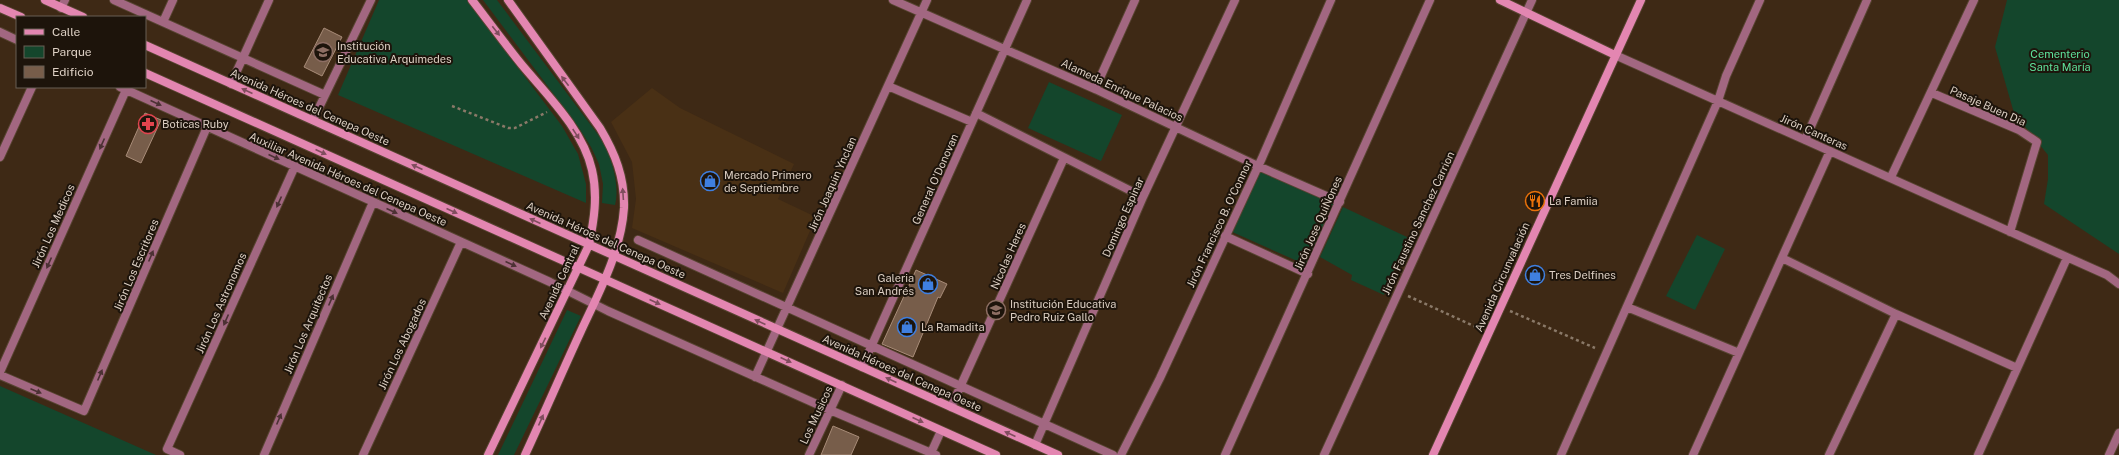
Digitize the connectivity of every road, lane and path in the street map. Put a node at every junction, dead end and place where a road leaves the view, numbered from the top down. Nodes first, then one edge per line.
1 (45, 0) edge
2 (114, 0) edge
3 (174, 0) edge
4 (269, 0) edge
5 (371, 0) edge
6 (472, 0) edge
7 (508, 0) edge
8 (893, 0) edge
9 (928, 0) edge
10 (1027, 0) edge
11 (1135, 0) edge
12 (1235, 0) edge
13 (1330, 0) edge
14 (1430, 0) edge
15 (1500, 0) edge
16 (1532, 0) edge
17 (1641, 0) edge
18 (1760, 0) edge
19 (1867, 0) edge
20 (1974, 0) edge
21 (63, 4) edge
22 (0, 8) edge
23 (1527, 12) junction
24 (922, 13) junction
25 (19, 16) edge
26 (81, 16) edge
27 (163, 22) junction
28 (0, 32) edge
29 (16, 40) edge
30 (146, 45) edge
31 (1005, 50) junction
32 (1615, 55) junction
33 (242, 58) junction
34 (146, 73) edge
35 (231, 84) junction
36 (888, 86) junction
37 (32, 88) edge
38 (123, 88) edge
39 (1095, 89) junction
40 (1932, 93) junction
41 (325, 95) junction
42 (1718, 101) junction
43 (452, 106) dead end
44 (556, 106) junction
45 (976, 113) junction
46 (314, 120) junction
47 (972, 122) junction
48 (207, 126) junction
49 (1177, 127) junction
50 (1805, 140) junction
51 (1830, 151) junction
52 (0, 157) edge
53 (1064, 158) junction
54 (295, 166) junction
55 (1258, 166) junction
56 (1891, 177) junction
57 (1143, 196) junction
58 (373, 202) junction
59 (1340, 202) junction
60 (2010, 232) junction
61 (1224, 236) junction
62 (638, 240) dead end
63 (461, 242) junction
64 (589, 245) junction
65 (614, 256) junction
66 (1782, 258) junction
67 (2067, 258) junction
68 (579, 268) junction
69 (1308, 274) junction
70 (604, 279) junction
71 (2119, 284) edge
72 (568, 290) junction
73 (1399, 292) junction
74 (593, 304) junction
75 (788, 307) junction
76 (1500, 307) junction
77 (1627, 307) junction
78 (1896, 314) junction
79 (777, 330) junction
80 (1489, 332) junction
81 (872, 346) junction
82 (766, 351) junction
83 (1606, 353) junction
84 (1739, 353) junction
85 (862, 367) junction
86 (2017, 368) junction
87 (0, 372) edge
88 (0, 375) edge
89 (755, 377) junction
90 (842, 385) junction
91 (961, 386) junction
92 (951, 407) junction
93 (830, 410) junction
94 (1044, 423) junction
95 (942, 431) junction
96 (2119, 433) edge
97 (1035, 445) junction
98 (932, 454) edge
99 (180, 455) edge
100 (264, 455) edge
101 (363, 455) edge
102 (488, 455) edge
103 (525, 455) edge
104 (810, 455) edge
105 (996, 455) edge
106 (1058, 455) edge
107 (1113, 455) edge
108 (1121, 455) edge
109 (1225, 455) edge
110 (1324, 455) edge
111 (1433, 455) edge
112 (1561, 455) edge
113 (1693, 455) edge
114 (1829, 455) edge
115 (1978, 455) edge
116 (2109, 455) edge

1 - 21 main road
2 - 27 street
3 - 27 street
4 - 33 street
5 - 41 street
6 -> 44 main road, Avenida Central
65 -> 7 main road
8 - 24 street, Alameda Enrique Palacios
9 - 24 street, Jirón Joaquin Ynclan
10 - 31 street, General O'Donovan
11 - 39 street
12 - 49 street, Domingo Espinar
13 - 55 street, Jirón Francisco B. O'Connor
14 - 59 street, Jirón Jose QuiÑones
15 - 23 main road, Jirón Canteras
16 - 23 street, Jirón Faustino Sanchez Carrion
17 - 32 main road, Avenida Circunvalación
18 - 42 street
19 - 50 street
20 - 40 street
21 - 26 main road
22 - 25 main road
23 - 32 main road, Jirón Canteras
23 - 73 street, Jirón Faustino Sanchez Carrion
24 - 31 street, Alameda Enrique Palacios
24 - 36 street, Jirón Joaquin Ynclan
27 - 33 street
28 - 29 street
30 - 35 main road, Avenida Héroes del Cenepa Oeste
31 - 39 street, Alameda Enrique Palacios
31 - 45 street, General O'Donovan
32 - 42 street, Jirón Canteras
32 - 76 main road, Avenida Circunvalación
33 - 35 street
33 - 41 street
34 -> 68 main road
46 -> 35 main road, Avenida Héroes del Cenepa Oeste
36 - 47 street
36 - 75 street, Jirón Joaquin Ynclan
37 - 52 street
38 -> 48 street, Auxiliar Avenida Héroes del Cenepa Oeste
38 -> 87 street, Jirón Los Medicos
39 - 49 street, Alameda Enrique Palacios
40 - 56 street
40 - 60 street, Pasaje Buen Dia
41 - 46 street
42 - 50 street, Jirón Canteras
42 - 77 street
43 - 44 path
44 -> 64 main road, Avenida Central
45 - 47 street, General O'Donovan
45 - 53 street
64 -> 46 main road, Avenida Héroes del Cenepa Oeste
47 - 81 street, General O'Donovan
48 -> 54 street, Auxiliar Avenida Héroes del Cenepa Oeste
88 -> 48 street, Jirón Los Escritores
49 - 55 street, Alameda Enrique Palacios
49 - 57 street, Domingo Espinar
50 - 51 street, Jirón Canteras
51 - 56 street, Jirón Canteras
51 - 66 street
53 - 57 street
53 - 91 street, Nicolas Heres
54 - 58 street, Auxiliar Avenida Héroes del Cenepa Oeste
54 -> 99 street, Jirón Los Astronomos
55 - 59 street, Alameda Enrique Palacios
55 - 61 street, Jirón Francisco B. O'Connor
56 - 60 street, Jirón Canteras
57 - 94 street, Domingo Espinar
58 -> 63 street, Auxiliar Avenida Héroes del Cenepa Oeste
100 -> 58 street, Jirón Los Arquitectos
59 - 69 street, Jirón Jose QuiÑones
60 - 67 street, Jirón Canteras
61 - 69 street
61 - 108 street, Jirón Francisco B. O'Connor
62 - 75 street
63 -> 72 street, Auxiliar Avenida Héroes del Cenepa Oeste
63 - 101 street, Jirón Los Abogados
64 - 65 main road, Avenida Héroes del Cenepa Oeste
64 - 68 main road, Avenida Central
65 - 70 main road
79 -> 65 main road, Avenida Héroes del Cenepa Oeste
66 - 78 street
66 - 84 street
67 - 71 street, Jirón Canteras
67 - 86 street
68 - 70 main road
68 - 72 main road, Avenida Central
69 - 109 street, Jirón Jose QuiÑones
70 - 74 main road
70 -> 82 main road
72 - 74 street, Auxiliar Avenida Héroes del Cenepa Oeste
72 -> 102 main road, Avenida Central
73 - 80 path
73 - 110 street, Jirón Faustino Sanchez Carrion
74 - 89 street, Auxiliar Avenida Héroes del Cenepa Oeste
103 -> 74 main road
75 - 79 street, Jirón Joaquin Ynclan
75 - 81 street
76 - 80 main road, Avenida Circunvalación
76 - 83 path
77 - 83 street
77 - 84 street
78 - 86 street
78 - 114 street
79 - 82 street, Jirón Joaquin Ynclan
79 - 85 main road, Avenida Héroes del Cenepa Oeste
80 - 111 main road, Avenida Circunvalación
81 - 85 street, General O'Donovan
81 - 91 street
82 - 89 street, Jirón Joaquin Ynclan
82 -> 90 main road
83 - 112 street
84 - 113 street
92 -> 85 main road, Avenida Héroes del Cenepa Oeste
86 - 115 street
89 - 93 street, Auxiliar Avenida Héroes del Cenepa Oeste
90 - 93 street, Los Musicos
90 -> 95 main road
91 - 92 street, Nicolas Heres
91 - 94 street
97 -> 92 main road, Avenida Héroes del Cenepa Oeste
93 - 98 street, Auxiliar Avenida Héroes del Cenepa Oeste
93 - 104 street, Los Musicos
94 - 97 street, Domingo Espinar
94 - 107 street
95 - 98 street
95 - 105 main road
96 - 116 street
97 - 106 main road, Avenida Héroes del Cenepa Oeste

